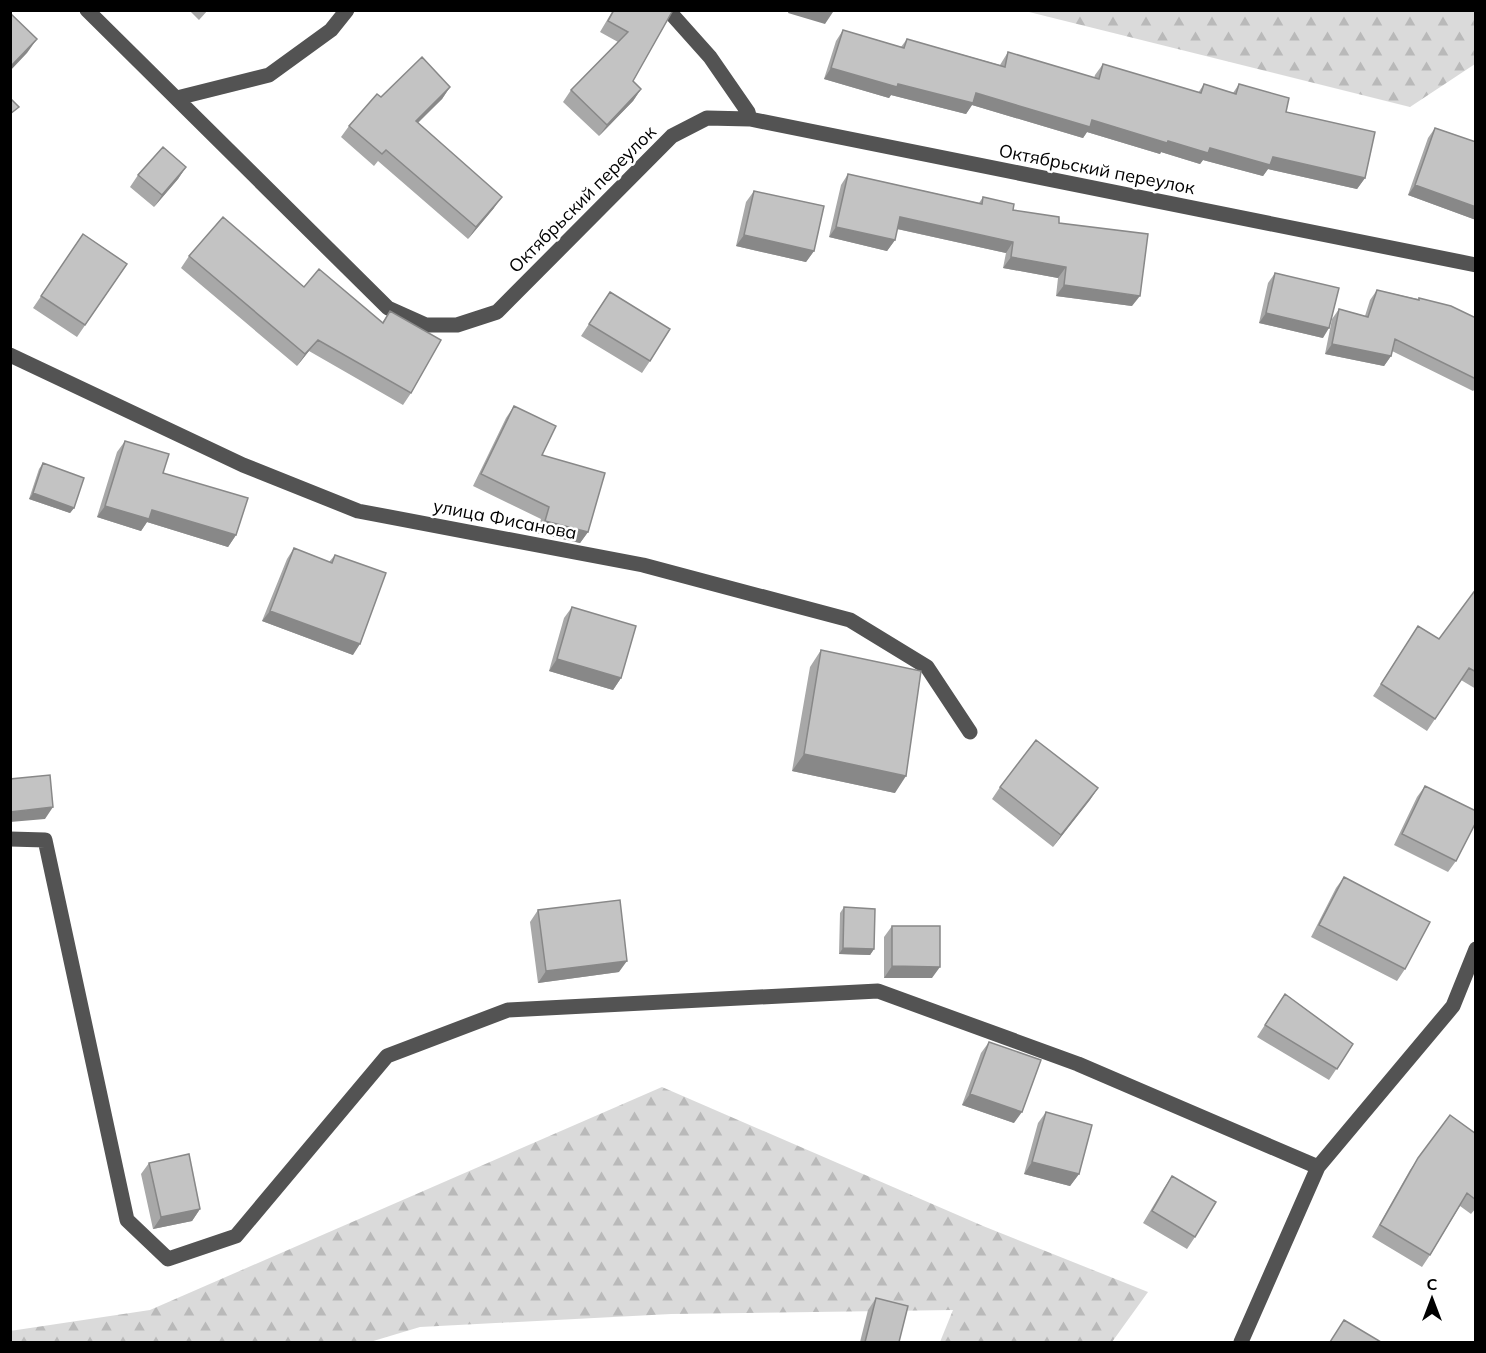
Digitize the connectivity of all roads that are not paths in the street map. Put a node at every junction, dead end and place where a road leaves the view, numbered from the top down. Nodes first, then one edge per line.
1 (87, 10) edge
2 (347, 10) edge
3 (668, 10) edge
4 (177, 98) junction
5 (750, 119) junction
6 (1476, 265) edge
7 (10, 355) edge
8 (970, 732) dead end
9 (10, 839) edge
10 (1476, 949) edge
11 (1318, 1167) junction
12 (1241, 1342) edge

1 - 4 street, Октябрьский переулок
2 - 4 street
3 - 5 street
4 - 5 street, Октябрьский переулок
5 - 6 street, Октябрьский переулок
7 - 8 street, улица Фисанова
9 - 11 street
10 - 11 street
11 - 12 street

